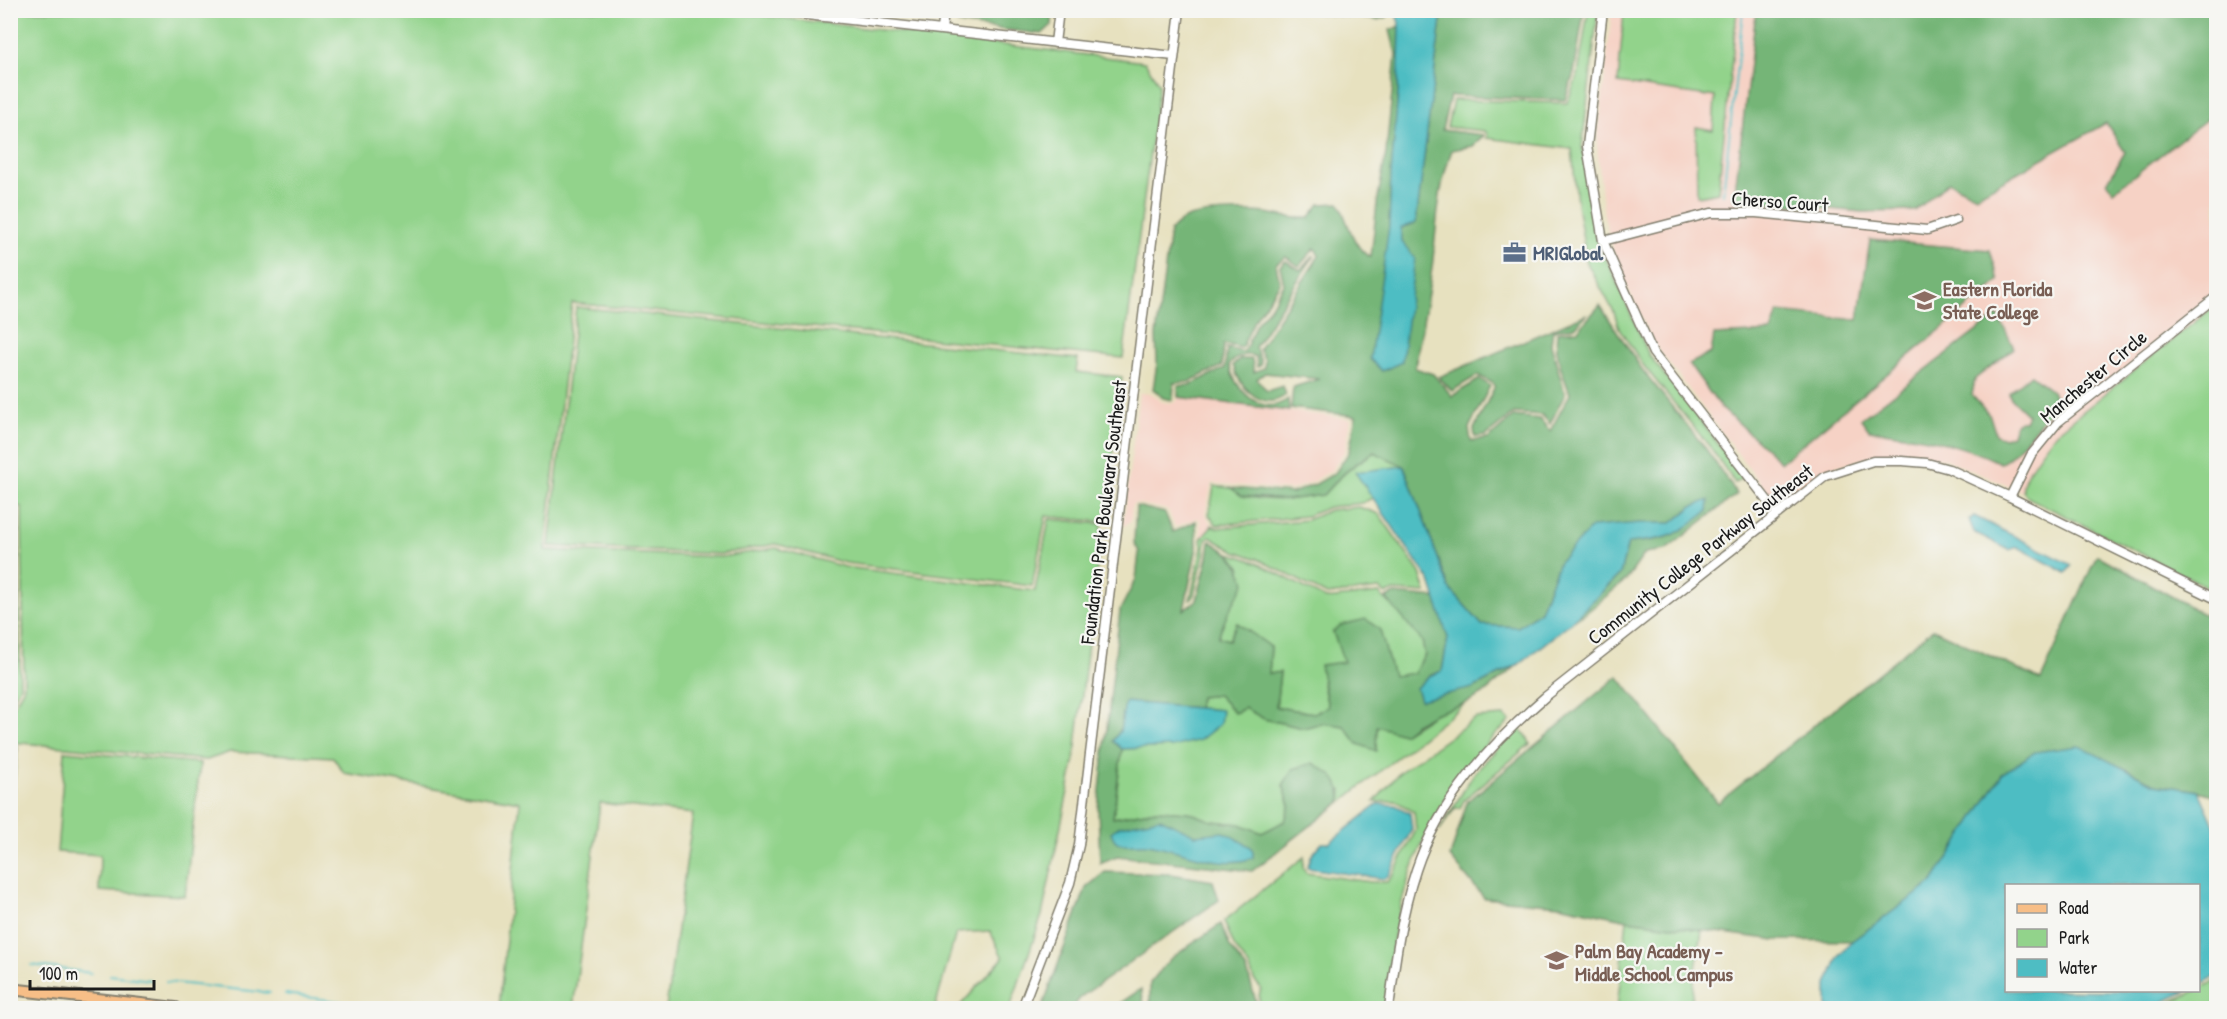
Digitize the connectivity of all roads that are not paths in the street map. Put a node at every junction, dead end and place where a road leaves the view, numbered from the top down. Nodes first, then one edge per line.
1 (762, 10) edge
2 (944, 10) edge
3 (1059, 10) edge
4 (1180, 10) edge
5 (1603, 10) edge
6 (942, 30) junction
7 (1055, 43) junction
8 (1174, 56) junction
9 (1956, 220) dead end
10 (1602, 241) junction
11 (2217, 297) edge
12 (2010, 496) junction
13 (1778, 514) junction
14 (2217, 599) edge
15 (10, 989) edge
16 (176, 1008) edge
17 (1022, 1008) edge
18 (1389, 1008) edge

1 - 6 street
2 - 6 street
3 - 7 street
4 - 8 street, Foundation Park Boulevard Southeast
5 - 10 street
6 - 7 street
7 - 8 street
8 - 17 street, Foundation Park Boulevard Southeast
9 - 10 street, Cherso Court
10 - 13 street
11 - 12 street, Manchester Circle
12 - 13 street, Community College Parkway Southeast
12 - 14 street, Community College Parkway Southeast
13 - 18 street, Community College Parkway Southeast
15 - 16 main road

